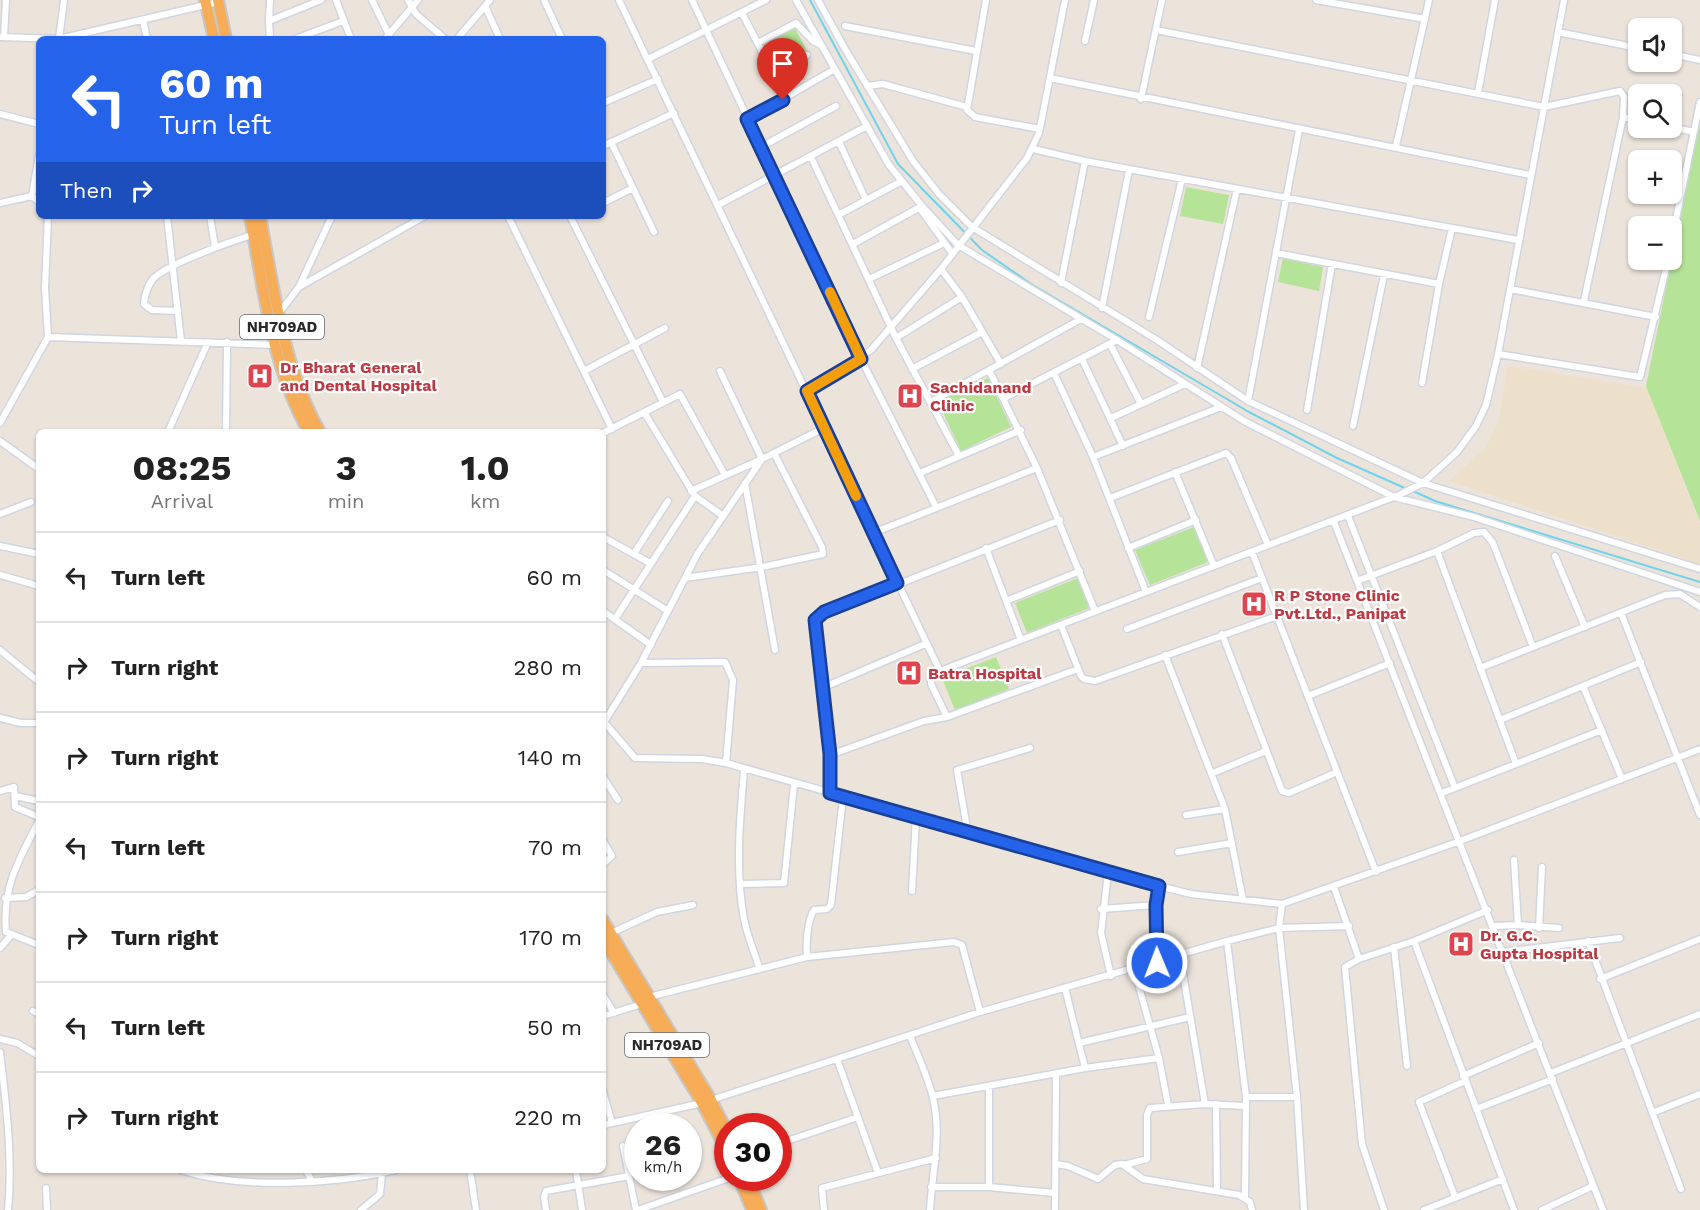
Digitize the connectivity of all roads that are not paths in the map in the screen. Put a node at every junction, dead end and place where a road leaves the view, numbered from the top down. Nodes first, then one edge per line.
1 (6, 0) edge
2 (64, 0) edge
3 (270, 0) edge
4 (321, 0) edge
5 (336, 0) edge
6 (372, 0) edge
7 (408, 0) edge
8 (418, 0) edge
9 (490, 0) edge
10 (544, 0) edge
11 (620, 0) edge
12 (701, 0) edge
13 (766, 0) edge
14 (796, 0) edge
15 (818, 0) edge
16 (986, 0) edge
17 (1065, 0) edge
18 (1094, 0) edge
19 (1162, 0) edge
20 (1316, 0) edge
21 (1429, 0) edge
22 (1495, 0) edge
23 (1564, 0) edge
24 (218, 1) edge
25 (206, 2) edge
26 (693, 2) edge
27 (485, 6) junction
28 (411, 9) junction
29 (742, 13) junction
30 (1425, 19) junction
31 (143, 20) junction
32 (269, 21) junction
33 (343, 21) junction
34 (845, 26) dead end
35 (705, 29) junction
36 (1156, 30) junction
37 (1558, 32) junction
38 (59, 36) edge
39 (72, 36) edge
40 (146, 36) edge
41 (213, 36) edge
42 (225, 36) edge
43 (270, 36) edge
44 (303, 36) edge
45 (350, 36) edge
46 (387, 36) edge
47 (388, 36) edge
48 (442, 36) edge
49 (460, 36) edge
50 (499, 36) edge
51 (561, 36) edge
52 (2, 37) edge
53 (36, 38) edge
54 (1085, 41) dead end
55 (758, 43) junction
56 (821, 46) junction
57 (1628, 46) edge
58 (976, 51) junction
59 (807, 55) dead end
60 (1682, 56) edge
61 (648, 59) junction
62 (1700, 60) edge
63 (835, 69) junction
64 (772, 73) junction
65 (1050, 78) junction
66 (658, 79) junction
67 (1413, 79) junction
68 (867, 86) junction
69 (1478, 93) junction
70 (1142, 99) junction
71 (783, 100) junction
72 (606, 102) edge
73 (1700, 102) edge
74 (836, 106) dead end
75 (967, 107) junction
76 (1544, 107) junction
77 (674, 113) junction
78 (0, 114) edge
79 (1623, 117) junction
80 (1628, 118) edge
81 (747, 119) junction
82 (36, 123) edge
83 (867, 126) junction
84 (1040, 129) junction
85 (1682, 129) edge
86 (1299, 130) junction
87 (1694, 132) junction
88 (611, 142) junction
89 (839, 142) junction
90 (606, 144) edge
91 (1396, 146) junction
92 (761, 147) junction
93 (1033, 148) junction
94 (811, 158) junction
95 (1085, 162) junction
96 (1129, 170) junction
97 (36, 173) edge
98 (774, 174) junction
99 (1530, 175) junction
100 (1182, 179) junction
101 (902, 181) junction
102 (633, 188) junction
103 (1237, 189) junction
104 (32, 196) junction
105 (1286, 197) junction
106 (36, 199) edge
107 (866, 200) junction
108 (606, 202) edge
109 (0, 203) edge
110 (718, 205) junction
111 (921, 207) junction
112 (838, 215) junction
113 (1677, 216) edge
114 (48, 219) edge
115 (167, 219) edge
116 (210, 219) edge
117 (251, 219) edge
118 (260, 219) edge
119 (331, 219) edge
120 (420, 219) edge
121 (509, 219) edge
122 (575, 219) edge
123 (1452, 228) junction
124 (971, 229) junction
125 (654, 232) dead end
126 (258, 233) junction
127 (1518, 240) junction
128 (944, 243) junction
129 (853, 244) junction
130 (959, 244) junction
131 (215, 247) junction
132 (952, 253) junction
133 (1276, 253) junction
134 (1332, 264) junction
135 (173, 268) junction
136 (941, 269) junction
137 (1666, 270) edge
138 (1384, 275) junction
139 (869, 279) junction
140 (1061, 283) junction
141 (1439, 284) junction
142 (299, 287) junction
143 (1510, 289) junction
144 (962, 297) junction
145 (1584, 302) junction
146 (1102, 308) junction
147 (178, 311) junction
148 (274, 316) junction
149 (1656, 316) junction
150 (1149, 317) dead end
151 (1081, 319) junction
152 (890, 325) junction
153 (665, 328) dead end
154 (982, 332) junction
155 (48, 337) junction
156 (896, 339) junction
157 (1117, 339) junction
158 (181, 340) junction
159 (208, 342) junction
160 (227, 342) junction
161 (1110, 344) junction
162 (276, 345) junction
163 (634, 345) junction
164 (1498, 354) junction
165 (861, 359) junction
166 (1082, 359) junction
167 (1001, 364) junction
168 (1197, 368) junction
169 (912, 369) junction
170 (989, 370) junction
171 (584, 371) junction
172 (720, 371) dead end
173 (1054, 373) junction
174 (1422, 383) dead end
175 (1185, 384) junction
176 (807, 391) junction
177 (1004, 398) junction
178 (1248, 401) junction
179 (663, 402) junction
180 (931, 402) junction
181 (1141, 404) junction
182 (1221, 407) junction
183 (1307, 410) dead end
184 (644, 412) junction
185 (1110, 418) junction
186 (0, 423) edge
187 (1353, 426) dead end
188 (824, 428) junction
189 (169, 429) edge
190 (226, 429) edge
191 (307, 429) edge
192 (318, 429) edge
193 (612, 429) junction
194 (1021, 430) junction
195 (606, 432) edge
196 (0, 441) edge
197 (1123, 446) junction
198 (774, 453) junction
199 (959, 456) junction
200 (1093, 457) junction
201 (762, 459) junction
202 (36, 467) edge
203 (1037, 468) junction
204 (1175, 472) junction
205 (920, 473) junction
206 (725, 475) junction
207 (745, 483) junction
208 (1423, 483) junction
209 (693, 494) junction
210 (1397, 496) junction
211 (1110, 498) junction
212 (668, 501) dead end
213 (31, 502) dead end
214 (936, 507) junction
215 (0, 514) edge
216 (723, 516) junction
217 (1348, 516) junction
218 (1060, 520) junction
219 (1196, 520) junction
220 (1334, 522) junction
221 (873, 533) junction
222 (606, 538) edge
223 (1268, 545) junction
224 (0, 546) edge
225 (986, 548) junction
226 (1128, 548) junction
227 (1437, 551) junction
228 (635, 552) junction
229 (1252, 552) junction
230 (36, 553) edge
231 (1555, 556) dead end
232 (650, 563) junction
233 (1214, 566) junction
234 (762, 567) junction
235 (1700, 569) edge
236 (1080, 571) junction
237 (606, 572) edge
238 (0, 575) edge
239 (1371, 575) junction
240 (685, 578) junction
241 (1262, 578) junction
242 (1357, 581) junction
243 (897, 583) junction
244 (36, 585) edge
245 (636, 589) junction
246 (1146, 592) junction
247 (1700, 592) edge
248 (1006, 601) junction
249 (1700, 607) edge
250 (668, 611) junction
251 (1095, 611) junction
252 (606, 613) edge
253 (1621, 613) junction
254 (1277, 616) junction
255 (615, 619) junction
256 (1061, 625) junction
257 (1585, 627) junction
258 (1126, 629) dead end
259 (1221, 634) junction
260 (1021, 640) junction
261 (925, 644) junction
262 (651, 645) junction
263 (1533, 647) junction
264 (0, 650) edge
265 (775, 650) dead end
266 (1165, 655) junction
267 (1641, 662) junction
268 (641, 663) junction
269 (1390, 663) junction
270 (1480, 668) junction
271 (1078, 669) junction
272 (940, 671) junction
273 (36, 680) edge
274 (1583, 686) junction
275 (822, 688) junction
276 (1308, 696) junction
277 (947, 717) junction
278 (0, 718) edge
279 (606, 720) edge
280 (1500, 720) junction
281 (36, 723) edge
282 (606, 725) edge
283 (1602, 730) junction
284 (1030, 748) dead end
285 (1700, 748) edge
286 (1266, 751) junction
287 (830, 754) junction
288 (1678, 757) junction
289 (726, 763) junction
290 (1516, 764) junction
291 (744, 770) junction
292 (1337, 772) junction
293 (1213, 773) junction
294 (1622, 779) junction
295 (606, 782) edge
296 (794, 784) junction
297 (1455, 788) junction
298 (0, 791) edge
299 (830, 793) junction
300 (1442, 794) junction
301 (15, 796) junction
302 (843, 797) junction
303 (36, 800) edge
304 (618, 800) dead end
305 (1225, 809) junction
306 (1186, 815) dead end
307 (1700, 815) edge
308 (36, 818) edge
309 (916, 818) junction
310 (36, 825) edge
311 (968, 834) junction
312 (1460, 841) junction
313 (1232, 843) junction
314 (606, 846) edge
315 (1178, 852) dead end
316 (1514, 860) dead end
317 (606, 861) edge
318 (1542, 867) dead end
319 (1376, 872) junction
320 (1108, 873) junction
321 (741, 884) junction
322 (1159, 886) junction
323 (1334, 886) junction
324 (912, 891) dead end
325 (36, 892) edge
326 (1243, 900) junction
327 (3, 902) edge
328 (1282, 904) junction
329 (693, 905) dead end
330 (1156, 905) junction
331 (1101, 909) junction
332 (1488, 910) junction
333 (1518, 925) junction
334 (1350, 926) junction
335 (1494, 926) junction
336 (1279, 928) junction
337 (1539, 928) junction
338 (1559, 928) dead end
339 (12, 934) junction
340 (607, 936) edge
341 (1620, 938) dead end
342 (1700, 939) edge
343 (1227, 941) junction
344 (1414, 941) junction
345 (1588, 941) junction
346 (36, 944) edge
347 (1394, 947) junction
348 (0, 948) edge
349 (1503, 952) junction
350 (1179, 956) junction
351 (807, 957) junction
352 (1359, 959) junction
353 (1157, 963) junction
354 (759, 967) junction
355 (1134, 969) junction
356 (1111, 976) junction
357 (1600, 979) junction
358 (1065, 988) junction
359 (606, 1000) edge
360 (646, 1000) junction
361 (980, 1012) junction
362 (614, 1013) junction
363 (1700, 1014) edge
364 (606, 1016) edge
365 (1190, 1017) junction
366 (1150, 1028) junction
367 (910, 1036) junction
368 (0, 1039) edge
369 (1079, 1042) junction
370 (1539, 1043) junction
371 (1626, 1043) junction
372 (0, 1052) edge
373 (36, 1054) edge
374 (1159, 1058) junction
375 (837, 1059) junction
376 (1407, 1065) dead end
377 (1085, 1068) junction
378 (1056, 1075) junction
379 (1552, 1076) junction
380 (1464, 1078) junction
381 (990, 1086) junction
382 (1700, 1094) edge
383 (933, 1096) junction
384 (1246, 1097) junction
385 (1297, 1097) junction
386 (706, 1101) junction
387 (606, 1102) edge
388 (1205, 1104) junction
389 (1216, 1104) junction
390 (1168, 1105) junction
391 (1245, 1106) junction
392 (1476, 1109) junction
393 (714, 1113) edge
394 (1652, 1113) junction
395 (858, 1117) junction
396 (714, 1120) edge
397 (612, 1123) junction
398 (606, 1124) edge
399 (792, 1139) edge
400 (623, 1146) dead end
401 (624, 1151) edge
402 (936, 1158) junction
403 (1056, 1164) junction
404 (1124, 1165) junction
405 (209, 1173) edge
406 (308, 1173) edge
407 (382, 1173) joint
408 (471, 1173) edge
409 (576, 1173) edge
410 (878, 1173) junction
411 (624, 1177) edge
412 (1503, 1179) junction
413 (312, 1181) junction
414 (714, 1183) edge
415 (578, 1184) junction
416 (931, 1186) junction
417 (1593, 1186) junction
418 (988, 1187) junction
419 (46, 1188) dead end
420 (1681, 1189) dead end
421 (633, 1191) edge
422 (744, 1191) edge
423 (753, 1191) edge
424 (1217, 1191) junction
425 (1055, 1192) junction
426 (1455, 1197) junction
427 (1245, 1198) junction
428 (8, 1210) edge
429 (47, 1210) edge
430 (361, 1210) edge
431 (477, 1210) edge
432 (546, 1210) edge
433 (582, 1210) edge
434 (637, 1210) edge
435 (752, 1210) edge
436 (761, 1210) edge
437 (824, 1210) edge
438 (930, 1210) edge
439 (1055, 1210) edge
440 (1252, 1210) edge
441 (1304, 1210) edge
442 (1384, 1210) edge
443 (1424, 1210) edge
444 (1514, 1210) edge
445 (1542, 1210) edge
446 (1603, 1210) edge

1 - 52 street
2 - 38 street
3 - 32 street
4 - 32 street
5 - 33 street
6 - 46 street
7 - 28 street
8 - 28 street
9 - 27 street
10 - 51 street
11 - 61 street
12 - 26 street
13 - 29 street
14 - 56 street
15 - 68 street
16 - 58 street
17 - 65 street
18 - 54 street
19 - 36 street
20 - 30 street
21 - 30 street
22 - 69 street
23 - 37 street
24 - 25 street
24 - 42 highway
25 - 31 street
25 - 41 highway
26 - 35 street
27 - 49 street
27 - 50 street
28 - 47 street
28 - 48 street
29 - 35 street
29 - 55 street
30 - 67 street
31 - 39 street
31 - 40 street
32 - 43 street
33 - 44 street
33 - 45 street
34 - 58 street
35 - 61 street
35 - 81 street
36 - 67 street
36 - 70 street
37 - 57 street
37 - 76 street
52 - 53 street
55 - 56 street
55 - 64 street
56 - 63 street
58 - 75 street
59 - 64 street
60 - 62 street
61 - 66 street
63 - 71 street
63 - 83 street
64 - 71 street
65 - 70 street
65 - 84 street
66 - 72 street
66 - 77 street
67 - 69 street
67 - 91 street
68 - 75 street
68 - 124 street
69 - 76 street
70 - 86 street
71 - 81 street
73 - 87 street
74 - 92 street
75 - 84 street
76 - 79 street
76 - 99 street
77 - 88 street
77 - 110 street
78 - 82 street
79 - 80 street
79 - 145 street
81 - 92 street
83 - 89 street
83 - 101 street
84 - 93 street
85 - 87 street
86 - 91 street
86 - 105 street
87 - 113 street
88 - 90 street
88 - 102 street
89 - 94 street
89 - 107 street
91 - 99 street
92 - 98 street
93 - 95 street
93 - 124 street
94 - 98 street
94 - 112 street
95 - 96 street
95 - 140 street
96 - 100 street
96 - 146 street
97 - 104 street
98 - 110 street
98 - 165 street
99 - 127 street
100 - 103 street
100 - 150 street
101 - 107 street
101 - 111 street
102 - 108 street
102 - 125 street
103 - 105 street
103 - 168 street
104 - 106 street
104 - 109 street
105 - 123 street
105 - 133 street
107 - 112 street
110 - 176 street
111 - 128 street
111 - 129 street
111 - 130 street
112 - 129 street
114 - 155 street
115 - 135 street
116 - 131 street
117 - 126 highway, NH709AD
118 - 126 highway, NH709AD
119 - 142 street
120 - 142 street
121 - 171 street
122 - 163 street
123 - 127 street
123 - 141 street
124 - 130 street
124 - 140 street
126 - 131 street
126 - 148 highway, NH709AD
127 - 143 street
128 - 132 street
128 - 139 street
129 - 139 street
130 - 132 street
130 - 151 street
131 - 135 street
132 - 136 street
133 - 134 street
133 - 178 street
134 - 138 street
134 - 183 street
135 - 147 street
135 - 147 street
136 - 144 street
136 - 152 street
137 - 149 street
138 - 141 street
138 - 187 street
139 - 152 street
140 - 146 street
141 - 174 street
142 - 148 street
143 - 145 street
143 - 164 street
144 - 154 street
144 - 156 street
145 - 149 street
146 - 168 street
147 - 158 street
148 - 162 highway, NH709AD
148 - 192 highway, NH709AD
149 - 164 street
151 - 157 street
151 - 167 street
152 - 156 street
152 - 165 street
153 - 163 street
154 - 167 street
154 - 169 street
155 - 158 street
155 - 186 street
156 - 169 street
157 - 161 street
157 - 175 street
158 - 159 street
159 - 160 street
159 - 189 street
160 - 162 street
160 - 190 street
161 - 166 street
161 - 181 street
162 - 191 highway, NH709AD
163 - 171 street
163 - 179 street
164 - 208 street
165 - 176 street
165 - 205 street
166 - 173 street
166 - 185 street
167 - 170 street
168 - 178 street
169 - 180 street
170 - 177 street
170 - 180 street
171 - 193 street
172 - 201 street
173 - 177 street
173 - 200 street
175 - 181 street
175 - 182 street
176 - 188 street
177 - 194 street
178 - 208 street
179 - 184 street
179 - 206 street
180 - 199 street
181 - 185 street
182 - 197 street
182 - 210 street
184 - 193 street
184 - 209 street
185 - 197 street
188 - 198 street
188 - 221 street
193 - 195 street
194 - 199 street
194 - 203 street
196 - 202 street
197 - 200 street
198 - 201 street
198 - 234 street
199 - 205 street
200 - 211 street
201 - 206 street
201 - 207 street
203 - 214 street
203 - 218 street
204 - 211 street
204 - 219 street
204 - 223 street
205 - 214 street
206 - 209 street
207 - 216 street
207 - 234 street
208 - 210 street
208 - 235 street
209 - 216 street
209 - 232 street
210 - 217 street
210 - 247 street
211 - 226 street
212 - 228 street
213 - 215 street
214 - 221 street
216 - 240 street
217 - 220 street
217 - 239 street
218 - 225 street
218 - 236 street
219 - 226 street
219 - 233 street
220 - 223 street
220 - 242 street
221 - 243 street
222 - 228 street
223 - 229 street
224 - 230 street
225 - 243 street
225 - 248 street
226 - 246 street
227 - 239 street
227 - 263 street
227 - 270 street
228 - 232 street
229 - 233 street
229 - 241 street
231 - 257 street
232 - 245 street
233 - 246 street
234 - 240 street
234 - 265 street
236 - 248 street
236 - 251 street
237 - 245 street
238 - 244 street
239 - 242 street
239 - 297 street
240 - 250 street
241 - 254 street
241 - 258 street
242 - 269 street
243 - 261 street
243 - 275 street
245 - 250 street
245 - 255 street
246 - 251 street
248 - 260 street
249 - 253 street
250 - 262 street
251 - 256 street
252 - 255 street
253 - 257 street
253 - 267 street
254 - 259 street
254 - 276 street
255 - 262 street
256 - 260 street
256 - 271 street
257 - 263 street
259 - 266 street
259 - 286 street
260 - 272 street
261 - 272 street
261 - 275 street
262 - 268 street
263 - 270 street
264 - 273 street
266 - 271 street
266 - 293 street
267 - 274 street
267 - 288 street
268 - 279 street
268 - 289 street
269 - 276 street
269 - 300 street
270 - 280 street
271 - 277 street
272 - 277 street
274 - 280 street
274 - 283 street
275 - 287 street
276 - 292 street
277 - 287 street
278 - 281 street
280 - 290 street
282 - 289 street
283 - 290 street
283 - 294 street
284 - 311 street
285 - 288 street
286 - 292 street
286 - 293 street
287 - 299 street
288 - 294 street
288 - 307 street
289 - 291 street
290 - 297 street
291 - 296 street
291 - 321 street
292 - 319 street
293 - 305 street
294 - 312 street
295 - 304 street
296 - 299 street
296 - 321 street
297 - 300 street
298 - 301 street
299 - 302 street
300 - 312 street
301 - 303 street
301 - 308 street
302 - 309 street
302 - 351 street
305 - 306 street
305 - 313 street
309 - 311 street
309 - 324 street
310 - 327 street
311 - 320 street
312 - 319 street
312 - 332 street
313 - 315 street
313 - 326 street
314 - 317 street
316 - 333 street
318 - 337 street
319 - 323 street
320 - 322 street
320 - 331 street
321 - 354 street
322 - 326 street
322 - 330 street
323 - 328 street
323 - 334 street
325 - 327 street
326 - 328 street
327 - 339 street
328 - 336 street
329 - 340 street
330 - 331 street
330 - 353 street
331 - 356 street
332 - 335 street
332 - 344 street
333 - 335 street
333 - 337 street
334 - 336 street
334 - 352 street
335 - 349 street
336 - 343 street
336 - 385 street
337 - 338 street
339 - 346 street
339 - 348 street
340 - 360 highway, NH709AD
341 - 345 street
342 - 357 street
343 - 350 street
343 - 384 street
344 - 347 street
344 - 380 street
345 - 349 street
345 - 357 street
347 - 352 street
347 - 376 street
349 - 370 street
350 - 353 street
350 - 365 street
351 - 354 street
351 - 361 street
352 - 442 street
353 - 355 street
354 - 360 street
355 - 356 street
355 - 366 street
356 - 358 street
357 - 371 street
358 - 361 street
358 - 369 street
359 - 362 street
360 - 362 street
360 - 386 highway, NH709AD
361 - 367 street
362 - 364 street
363 - 371 street
365 - 366 street
365 - 388 street
366 - 369 street
366 - 374 street
367 - 375 street
367 - 383 street
368 - 373 street
369 - 377 street
370 - 379 street
370 - 380 street
371 - 379 street
371 - 394 street
372 - 428 street
374 - 377 street
374 - 390 street
375 - 386 street
375 - 395 street
377 - 378 street
378 - 381 street
378 - 403 street
379 - 392 street
379 - 417 street
380 - 392 street
380 - 426 street
381 - 383 street
381 - 418 street
382 - 394 street
383 - 402 street
384 - 385 street
384 - 391 street
385 - 441 street
386 - 393 highway, NH709AD
386 - 396 highway, NH709AD
386 - 397 street
387 - 397 street
388 - 389 street
388 - 390 street
389 - 391 street
389 - 424 street
390 - 404 street
391 - 427 street
392 - 412 street
394 - 420 street
395 - 399 street
395 - 410 street
397 - 398 street
400 - 401 street
402 - 410 street
402 - 416 street
403 - 404 street
403 - 425 street
404 - 424 street
405 - 413 street
406 - 413 street
407 - 413 street
407 - 430 street
408 - 431 street
409 - 415 street
410 - 437 street
411 - 415 street
412 - 426 street
412 - 444 street
414 - 434 street
415 - 432 street
415 - 433 street
416 - 418 street
416 - 438 street
417 - 445 street
417 - 446 street
418 - 425 street
419 - 429 street
421 - 434 street
422 - 435 highway
423 - 436 highway
424 - 427 street
425 - 439 street
426 - 443 street
427 - 440 street

